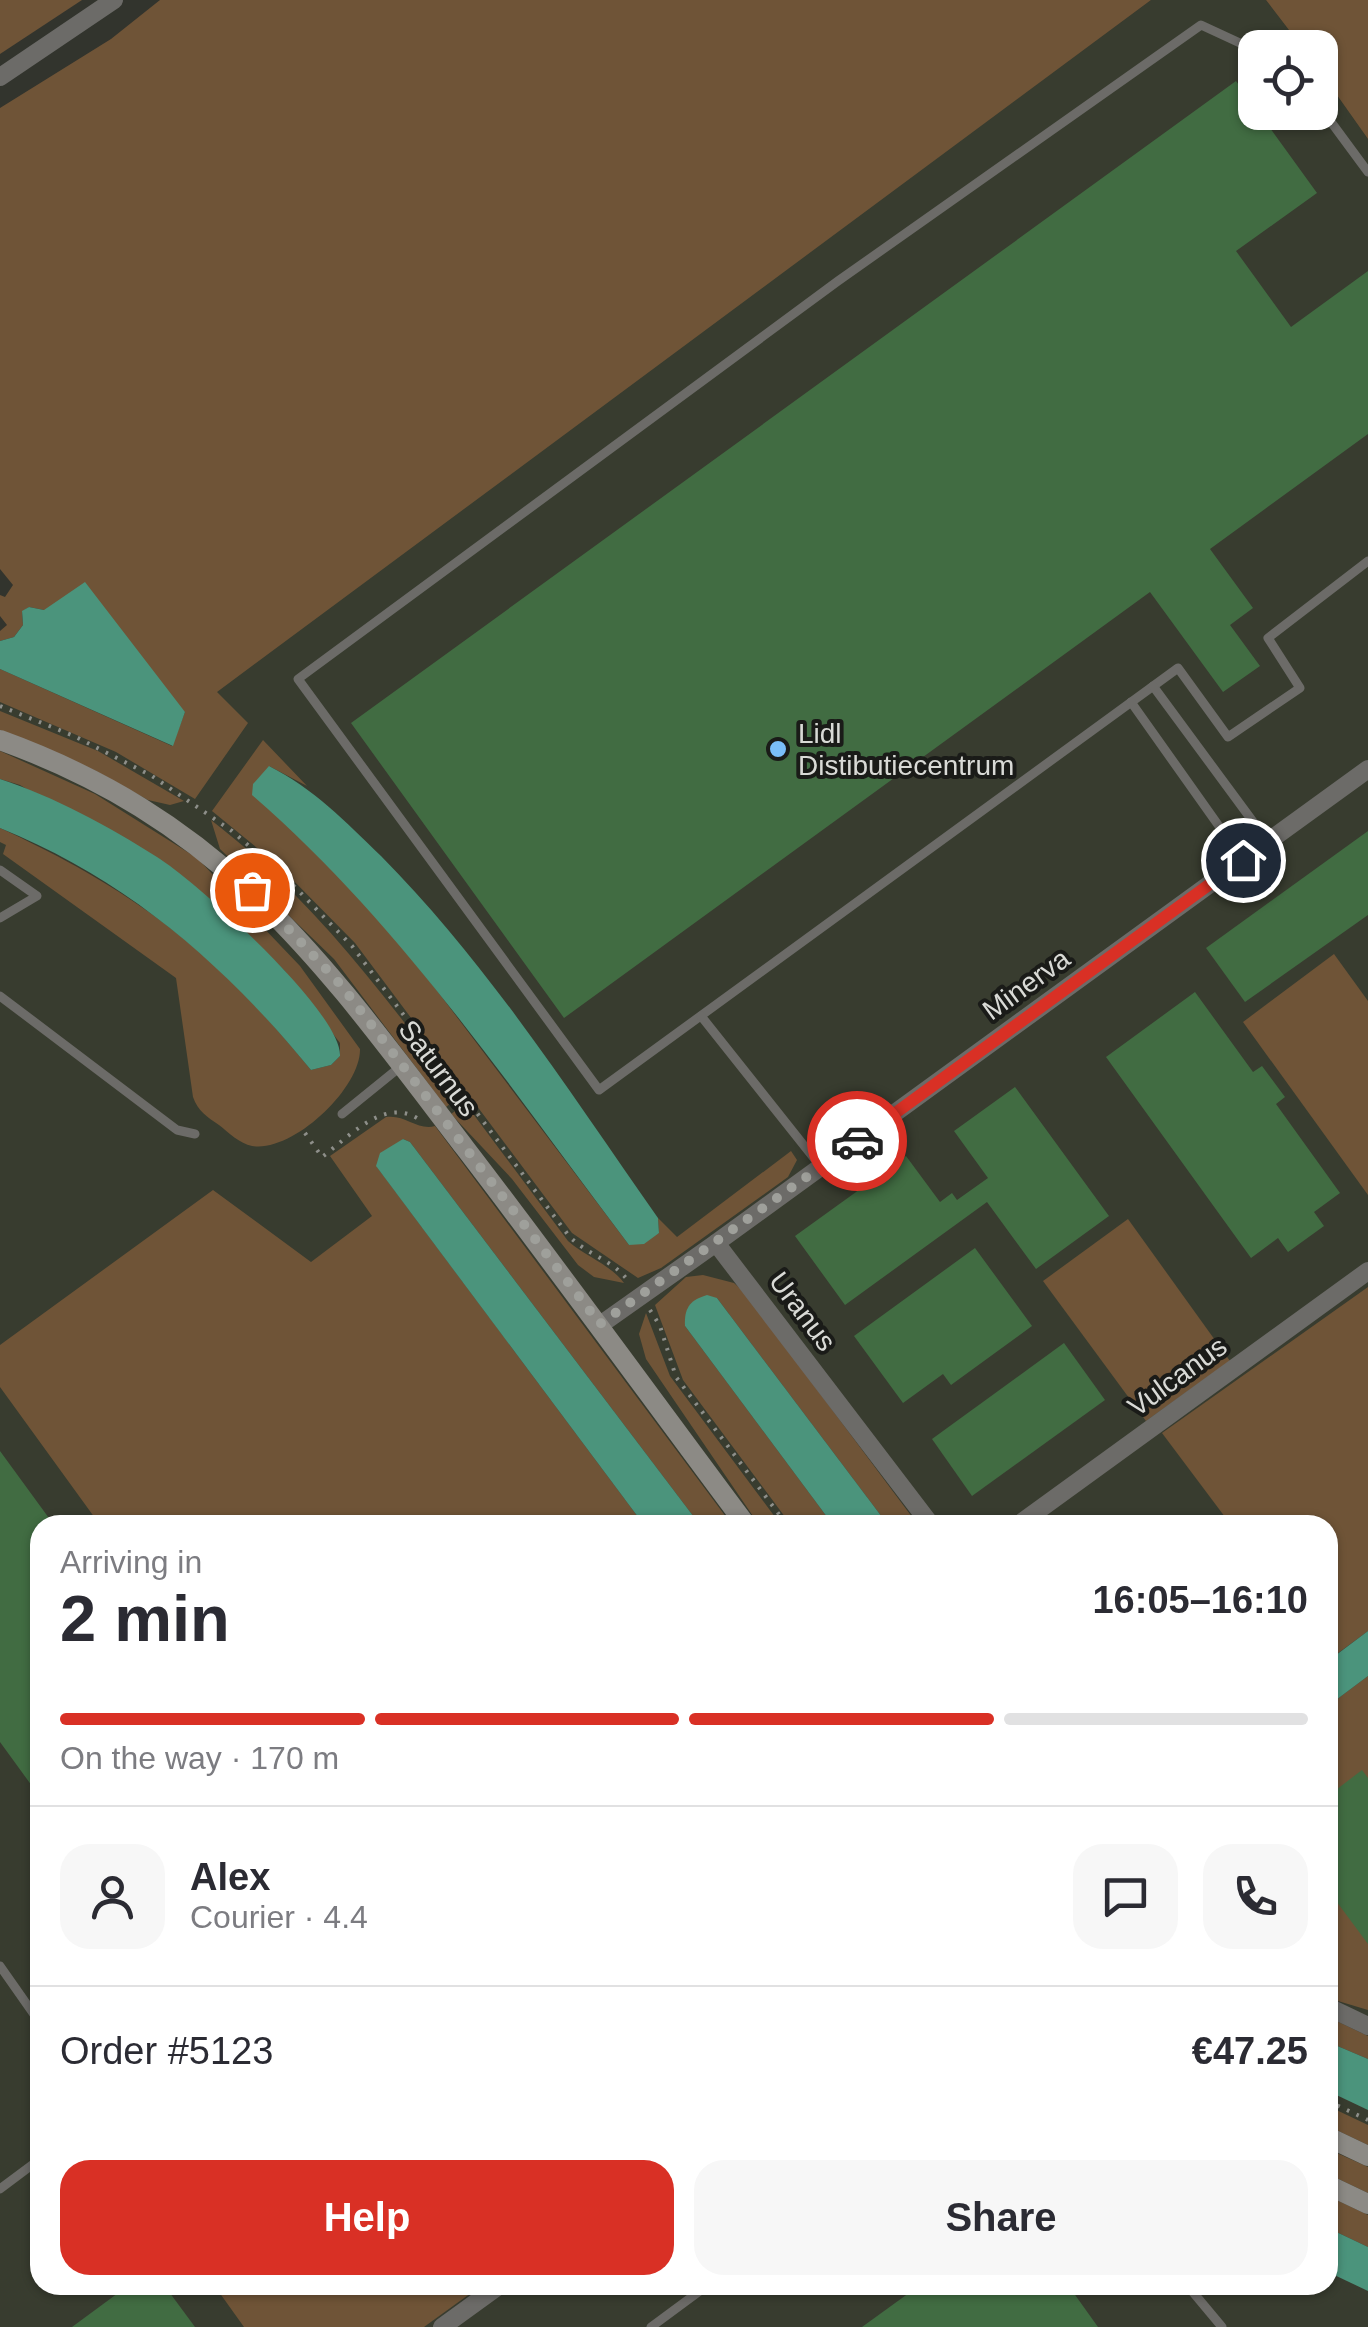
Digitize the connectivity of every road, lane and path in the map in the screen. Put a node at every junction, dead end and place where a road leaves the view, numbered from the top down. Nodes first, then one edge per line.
1 (114, 0) edge
2 (1238, 42) edge
3 (0, 77) edge
4 (1337, 130) edge
5 (1368, 172) edge
6 (1368, 561) edge
7 (1153, 686) junction
8 (1131, 702) junction
9 (0, 740) edge
10 (1368, 769) edge
11 (1268, 842) junction
12 (1243, 860) junction
13 (0, 870) edge
14 (0, 918) edge
15 (0, 996) edge
16 (701, 1016) junction
17 (402, 1065) junction
18 (466, 1097) dead end
19 (458, 1104) dead end
20 (342, 1114) dead end
21 (424, 1124) dead end
22 (305, 1132) dead end
23 (195, 1134) dead end
24 (820, 1167) junction
25 (716, 1243) junction
26 (1368, 1272) edge
27 (650, 1310) dead end
28 (600, 1324) junction
29 (739, 1515) edge
30 (779, 1515) edge
31 (923, 1515) edge
32 (1032, 1515) edge
33 (0, 1966) edge
34 (30, 2009) edge
35 (1338, 2012) edge
36 (1368, 2026) edge
37 (1338, 2106) edge
38 (1368, 2120) edge
39 (1338, 2141) edge
40 (1368, 2156) edge
41 (30, 2166) edge
42 (0, 2189) edge
43 (1338, 2190) edge
44 (1368, 2204) edge
45 (488, 2295) edge
46 (694, 2295) edge
47 (1195, 2295) edge
48 (452, 2324) edge
49 (651, 2327) edge
50 (1222, 2327) edge

1 - 3 street
2 - 16 lane
4 - 5 lane
6 - 7 lane
7 - 8 lane
7 - 11 lane
8 - 12 lane
8 - 16 lane
9 - 17 main road, Saturnus
10 - 11 street, Minerva
11 - 12 street, Minerva
12 - 24 street, Minerva
13 - 14 lane
15 - 23 lane
16 - 24 lane
17 - 20 lane
17 - 28 main road, Saturnus
18 - 19 path
21 - 22 path
24 - 25 street, Minerva
25 - 28 street
25 - 31 street, Uranus
26 - 32 street, Vulcanus
27 - 30 path
28 - 29 main road, Saturnus
33 - 34 lane
35 - 36 street
37 - 38 path
39 - 40 main road
41 - 42 lane
43 - 44 main road
45 - 48 street
46 - 49 lane
47 - 50 lane

